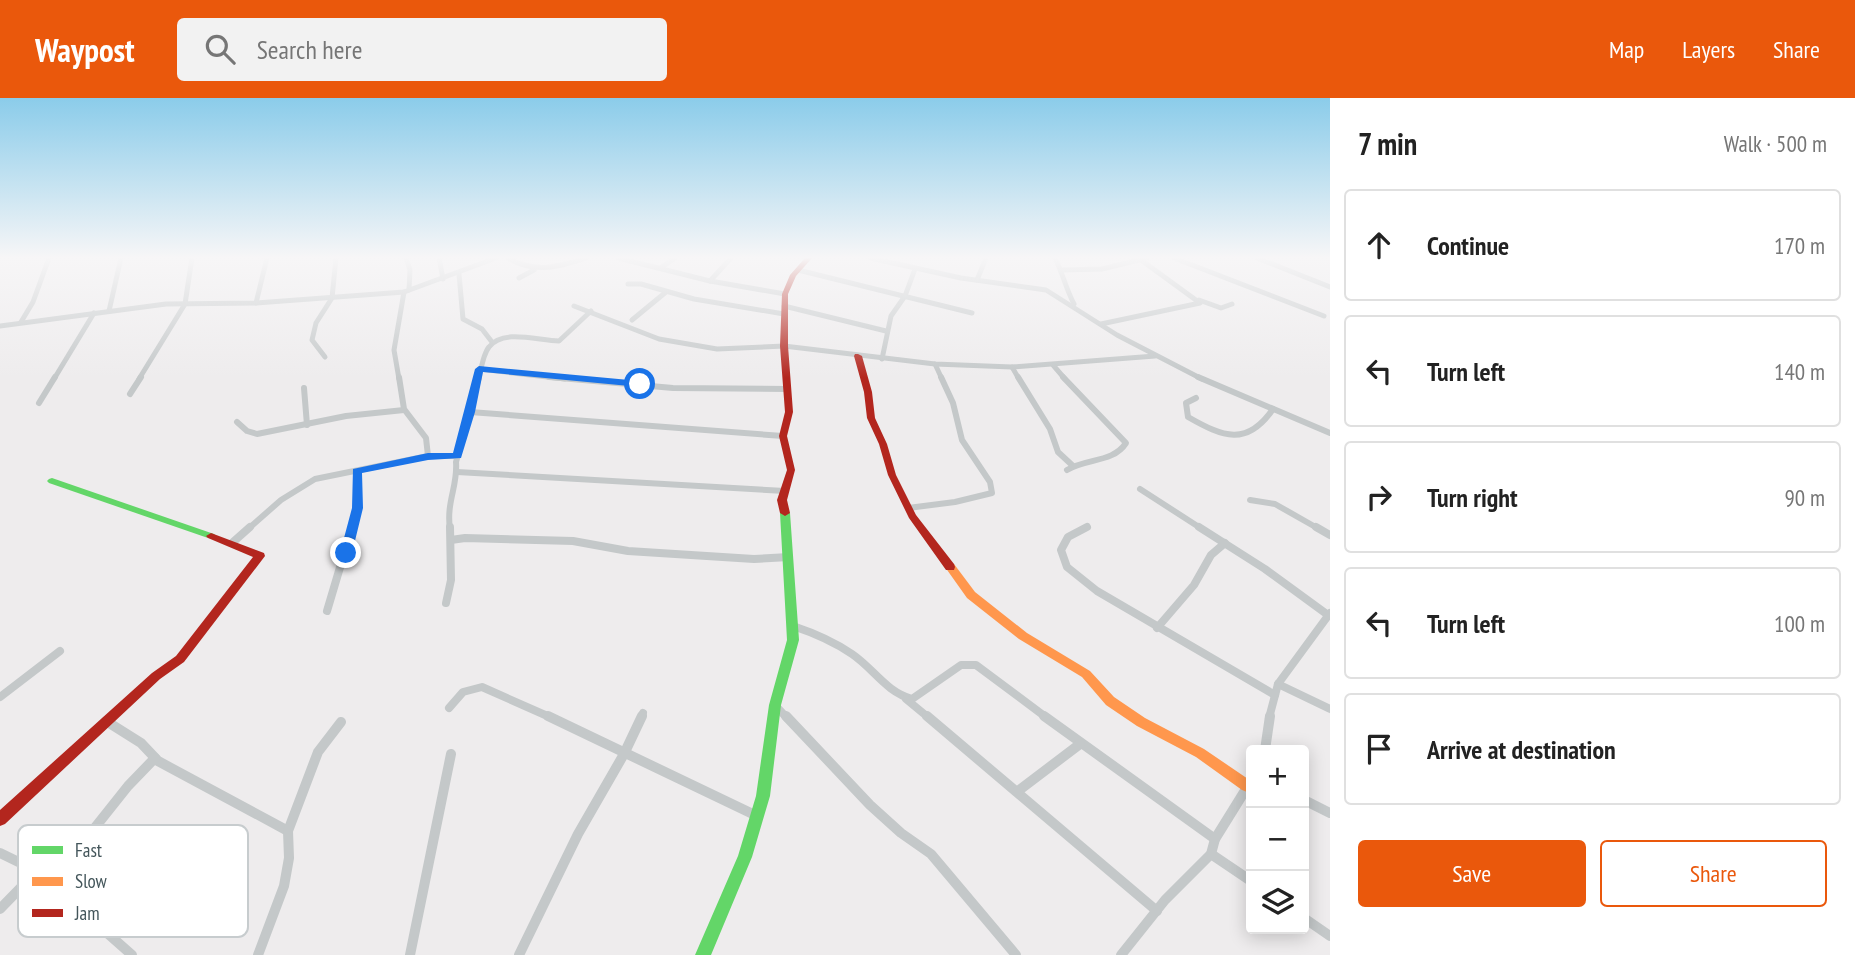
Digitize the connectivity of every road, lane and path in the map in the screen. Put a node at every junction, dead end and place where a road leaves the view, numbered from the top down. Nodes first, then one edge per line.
1 (34, 298) edge
2 (112, 298) edge
3 (186, 298) edge
4 (257, 298) edge
5 (332, 298) joint
6 (405, 298) edge
7 (461, 298) edge
8 (659, 298) edge
9 (694, 298) edge
10 (762, 298) edge
11 (785, 298) edge
12 (904, 298) joint
13 (1060, 298) edge
14 (1071, 298) edge
15 (1196, 298) edge
16 (1277, 298) edge
17 (1199, 300) junction
18 (256, 303) junction
19 (185, 304) junction
20 (1232, 304) dead end
21 (784, 305) junction
22 (574, 306) dead end
23 (1075, 307) junction
24 (109, 311) junction
25 (591, 311) junction
26 (94, 313) junction
27 (972, 313) dead end
28 (1324, 316) dead end
29 (632, 320) dead end
30 (21, 322) junction
31 (1101, 324) junction
32 (0, 326) edge
33 (886, 331) junction
34 (492, 342) junction
35 (784, 346) junction
36 (858, 356) junction
37 (1155, 356) junction
38 (325, 357) dead end
39 (882, 359) junction
40 (935, 364) junction
41 (1053, 365) junction
42 (1012, 367) junction
43 (479, 369) junction
44 (303, 388) dead end
45 (788, 389) junction
46 (130, 394) dead end
47 (1196, 398) dead end
48 (39, 403) dead end
49 (1273, 409) junction
50 (404, 410) junction
51 (470, 412) junction
52 (237, 422) dead end
53 (307, 425) junction
54 (1330, 433) edge
55 (783, 436) junction
56 (428, 456) junction
57 (457, 456) junction
58 (357, 471) junction
59 (457, 472) junction
60 (52, 481) dead end
61 (1140, 489) dead end
62 (785, 491) junction
63 (1250, 500) dead end
64 (908, 508) junction
65 (1087, 527) dead end
66 (1330, 535) edge
67 (451, 540) junction
68 (232, 543) junction
69 (1225, 543) junction
70 (789, 557) junction
71 (446, 603) dead end
72 (327, 611) dead end
73 (1329, 614) edge
74 (793, 626) junction
75 (1157, 628) junction
76 (60, 651) dead end
77 (1278, 684) junction
78 (1275, 695) junction
79 (0, 697) edge
80 (906, 699) junction
81 (775, 705) junction
82 (449, 708) dead end
83 (1330, 709) edge
84 (643, 713) dead end
85 (106, 721) junction
86 (341, 722) dead end
87 (1080, 744) junction
88 (1266, 745) edge
89 (451, 754) dead end
90 (624, 754) junction
91 (155, 758) junction
92 (1246, 782) edge
93 (1246, 789) edge
94 (1018, 791) junction
95 (1309, 802) edge
96 (1330, 813) edge
97 (757, 816) junction
98 (0, 819) edge
99 (97, 825) edge
100 (288, 831) junction
101 (1215, 839) junction
102 (0, 853) edge
103 (1211, 854) junction
104 (18, 862) edge
105 (1246, 878) edge
106 (18, 891) edge
107 (0, 909) edge
108 (1157, 911) junction
109 (1309, 921) edge
110 (1330, 936) edge
111 (110, 937) edge
112 (131, 955) edge
113 (258, 955) edge
114 (410, 955) edge
115 (519, 955) edge
116 (703, 955) edge
117 (1016, 955) edge
118 (1121, 955) edge

1 - 30 street
2 - 24 street
3 - 19 street
4 - 18 street
5 - 18 street
5 - 38 street
6 - 50 street
7 - 34 street
8 - 29 street
9 - 21 street
10 - 21 street
11 - 21 street
12 - 27 street
12 - 33 street
13 - 23 street
14 - 23 street
15 - 17 street
16 - 28 street
17 - 20 street
17 - 31 street
18 - 19 street
19 - 24 street
19 - 46 street
21 - 33 street
21 - 35 street
22 - 25 street
23 - 31 street
24 - 26 street
25 - 34 street
25 - 35 street
26 - 30 street
26 - 48 street
30 - 32 street
31 - 37 street
33 - 39 street
34 - 43 street
35 - 36 street
35 - 45 street
36 - 39 street
36 - 64 street
37 - 41 street
37 - 49 street
39 - 40 street
40 - 42 street
40 - 64 street
41 - 42 street
41 - 42 street
43 - 45 street
43 - 51 street
44 - 53 street
45 - 55 street
47 - 49 street
49 - 54 street
50 - 53 street
50 - 56 street
51 - 55 street
51 - 57 street
52 - 53 street
55 - 62 street
56 - 57 street
56 - 58 street
57 - 59 street
58 - 68 street
58 - 72 street
59 - 62 street
59 - 67 street
60 - 68 street
61 - 69 street
62 - 70 street
63 - 66 street
64 - 92 street
65 - 75 street
67 - 70 street
67 - 71 street
68 - 85 street
69 - 73 street
69 - 75 street
70 - 74 street
73 - 77 street
74 - 80 street
74 - 81 street
75 - 78 street
76 - 79 street
77 - 78 street
77 - 83 street
78 - 88 street
80 - 87 street
80 - 94 street
81 - 97 street
81 - 117 street
82 - 90 street
84 - 90 street
85 - 91 street
85 - 98 street
86 - 100 street
87 - 94 street
87 - 101 street
89 - 114 street
90 - 97 street
90 - 115 street
91 - 99 street
91 - 100 street
93 - 101 street
94 - 108 street
95 - 96 street
97 - 116 street
100 - 113 street
101 - 103 street
102 - 104 street
103 - 105 street
103 - 108 street
106 - 107 street
108 - 118 street
109 - 110 street
111 - 112 street

